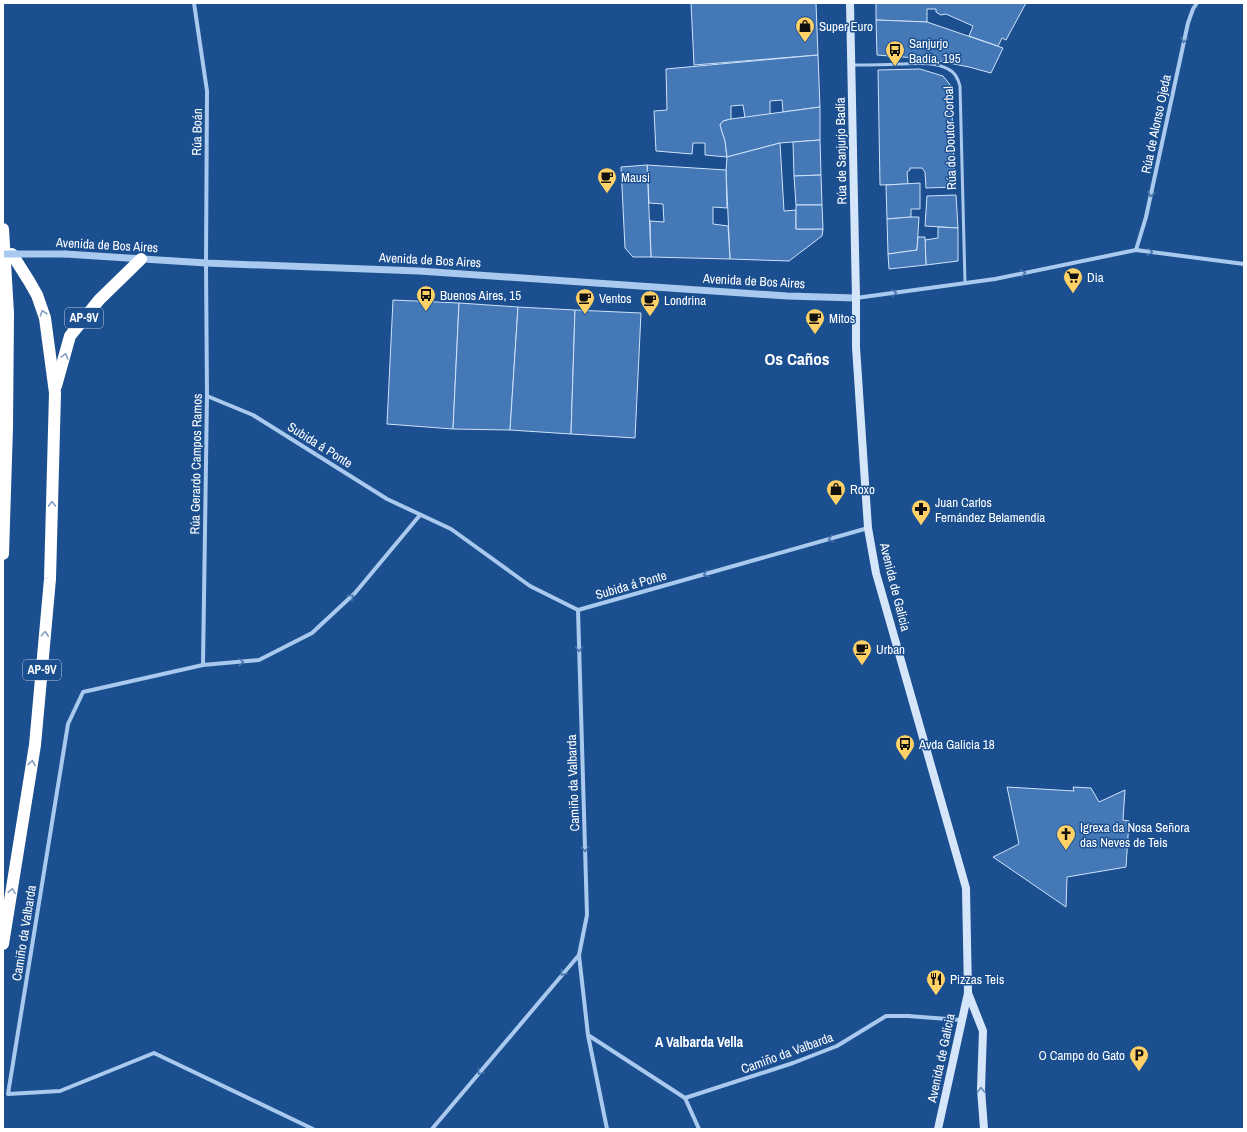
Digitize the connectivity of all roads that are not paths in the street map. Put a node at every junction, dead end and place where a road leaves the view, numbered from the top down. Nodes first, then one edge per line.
1 (194, 3) edge
2 (850, 3) edge
3 (1197, 3) edge
4 (852, 65) junction
5 (3, 229) edge
6 (1136, 250) junction
7 (7, 254) edge
8 (141, 259) junction
9 (206, 263) junction
10 (1244, 264) edge
11 (965, 283) junction
12 (856, 298) junction
13 (54, 393) junction
14 (207, 396) junction
15 (420, 515) junction
16 (868, 528) junction
17 (3, 554) edge
18 (578, 610) junction
19 (202, 665) junction
20 (3, 944) edge
21 (579, 955) junction
22 (968, 993) junction
23 (961, 1020) junction
24 (588, 1035) junction
25 (685, 1098) junction
26 (313, 1129) edge
27 (432, 1129) edge
28 (607, 1129) edge
29 (699, 1129) edge
30 (938, 1129) edge
31 (984, 1129) edge

1 - 9 street, Rúa Boán
2 - 4 main road, Rúa de Sanjurjo Badía
3 -> 6 street, Rúa de Alonso Ojeda
4 - 11 lane, Rúa do Doutor Corbal
4 - 12 main road, Rúa de Sanjurjo Badía
5 - 17 highway
6 -> 10 street
11 -> 6 street
7 - 8 street, Avenida de Bos Aires, bridge
13 -> 7 highway, AP-9V
8 - 9 street, Avenida de Bos Aires
13 -> 8 highway, AP-9V
9 - 12 street, Avenida de Bos Aires
9 - 14 street, Rúa Gerardo Campos Ramos
12 -> 11 street
12 - 16 main road, Avenida de Galicia
20 -> 13 highway, AP-9V
14 - 15 street, Subida á Ponte
14 - 19 street, Rúa Gerardo Campos Ramos
15 - 18 street, Subida á Ponte
19 -> 15 street
16 -> 18 street, Subida á Ponte
16 - 22 main road, Avenida de Galicia
18 -> 21 street, Camiño da Valbarda
19 - 26 street, Camiño da Valbarda
21 - 24 street, Camiño da Valbarda
21 -> 27 street, Camiño da Valbarda
22 - 23 main road, Avenida de Galicia
31 -> 22 main road, Avenida de Galicia
23 - 25 street, Camiño da Valbarda
23 - 30 main road, Avenida de Galicia
24 - 25 street
24 - 28 street, Camiño da Valbarda
25 - 29 street

